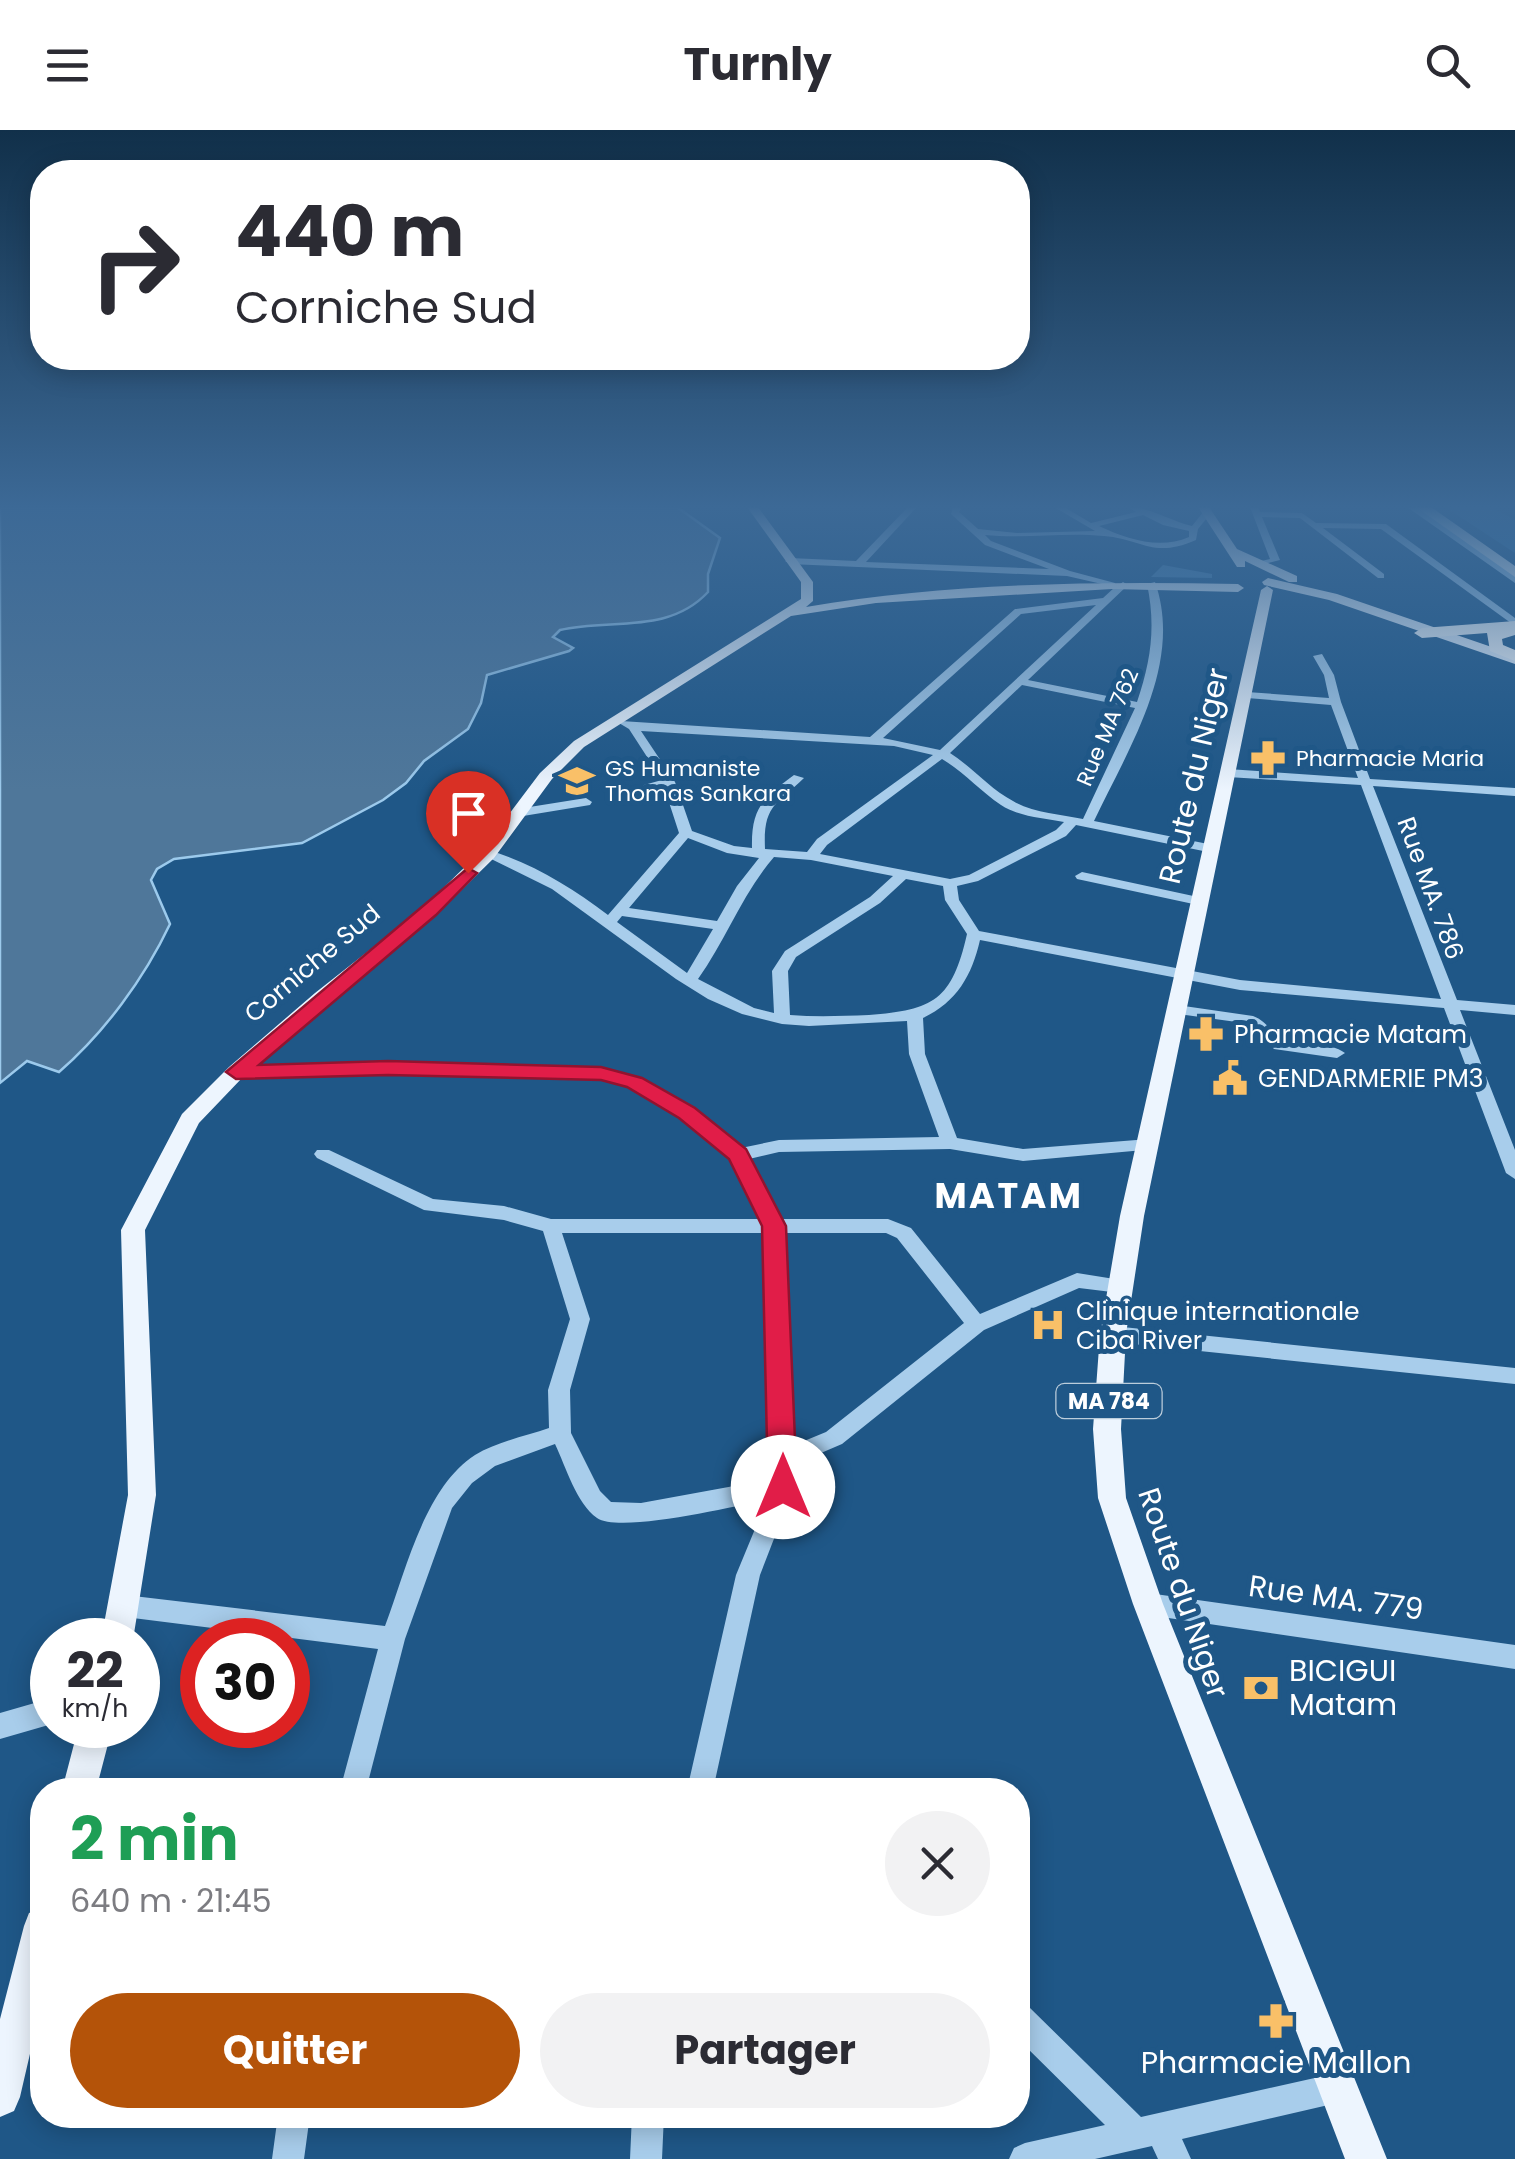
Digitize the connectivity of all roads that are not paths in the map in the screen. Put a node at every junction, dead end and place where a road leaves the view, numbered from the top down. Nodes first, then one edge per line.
1 (1103, 601) edge
2 (807, 602) edge
3 (860, 602) edge
4 (1097, 602) edge
5 (1158, 602) edge
6 (1252, 602) edge
7 (1343, 602) edge
8 (1483, 602) edge
9 (791, 613) junction
10 (1515, 626) edge
11 (1425, 632) junction
12 (1318, 656) dead end
13 (1515, 660) edge
14 (1022, 682) junction
15 (1247, 695) junction
16 (1335, 702) junction
17 (1140, 706) junction
18 (624, 722) junction
19 (874, 740) junction
20 (942, 754) junction
21 (1228, 773) junction
22 (798, 778) dead end
23 (669, 782) junction
24 (1368, 782) junction
25 (621, 792) dead end
26 (1515, 792) edge
27 (586, 802) dead end
28 (517, 814) junction
29 (1079, 824) junction
30 (686, 832) junction
31 (1213, 849) junction
32 (488, 854) junction
33 (764, 854) junction
34 (811, 856) junction
35 (903, 874) junction
36 (1082, 876) dead end
37 (950, 883) junction
38 (1198, 902) junction
39 (614, 916) junction
40 (719, 926) junction
41 (974, 934) junction
42 (1186, 977) junction
43 (689, 981) junction
44 (1450, 1005) junction
45 (1177, 1010) junction
46 (1515, 1010) edge
47 (915, 1016) junction
48 (782, 1019) junction
49 (1338, 1053) dead end
50 (236, 1072) junction
51 (950, 1142) junction
52 (1149, 1145) junction
53 (323, 1154) dead end
54 (738, 1155) junction
55 (1515, 1173) edge
56 (551, 1226) junction
57 (774, 1226) junction
58 (1120, 1286) junction
59 (977, 1324) junction
60 (1113, 1334) junction
61 (1515, 1376) edge
62 (560, 1433) junction
63 (784, 1459) junction
64 (783, 1487) junction
65 (1148, 1604) junction
66 (125, 1606) junction
67 (122, 1618) edge
68 (392, 1639) junction
69 (1515, 1656) edge
70 (30, 1717) edge
71 (0, 1726) edge
72 (90, 1748) edge
73 (82, 1778) edge
74 (357, 1778) edge
75 (703, 1778) edge
76 (30, 1979) edge
77 (1030, 2028) edge
78 (1338, 2088) junction
79 (0, 2096) edge
80 (292, 2128) edge
81 (647, 2128) edge
82 (1149, 2132) junction
83 (288, 2159) edge
84 (646, 2159) edge
85 (1025, 2159) edge
86 (1175, 2159) edge
87 (1366, 2159) edge

1 - 14 street
2 - 9 main road
3 - 9 main road
4 - 19 street
5 - 17 street, Rue MA 762
6 - 15 main road, Route du Niger / MA 784
7 - 11 main road
8 - 10 street
9 - 18 main road, Corniche Sud
10 - 11 highway
10 - 13 highway
11 - 13 main road
12 - 16 street, Rue MA. 786
14 - 17 street
14 - 20 street
15 - 16 street
15 - 21 main road, Route du Niger / MA 784
16 - 24 street, Rue MA. 786
17 - 29 street, Rue MA 762
18 - 19 street
18 - 23 street
18 - 28 main road, Corniche Sud
19 - 20 street
20 - 29 street
20 - 34 street
21 - 24 street
21 - 31 main road, Route du Niger / MA 784
22 - 33 street
23 - 25 street
23 - 30 street
24 - 26 street
24 - 44 street, Rue MA. 786
27 - 28 street
28 - 32 main road, Corniche Sud
29 - 31 street
29 - 37 street
30 - 33 street
30 - 39 street
31 - 38 main road, Route du Niger / MA 784
32 - 39 street
32 - 50 main road, Corniche Sud
33 - 34 street
33 - 40 street
34 - 35 street
35 - 37 street
35 - 48 street
36 - 38 street
37 - 41 street
38 - 42 main road, Route du Niger / MA 784
39 - 40 street
39 - 43 street
40 - 43 street
41 - 42 street
41 - 47 street
42 - 44 street
42 - 45 main road, Route du Niger / MA 784
43 - 48 street
44 - 46 street
44 - 55 street, Rue MA. 786
45 - 49 street
45 - 52 main road, Route du Niger / MA 784
47 - 48 street
47 - 51 street
50 - 54 street
50 - 66 main road, Corniche Sud
51 - 52 street
51 - 54 street
52 - 58 main road, Route du Niger / MA 784
53 - 56 street
54 - 57 street
56 - 57 street
56 - 62 street
57 - 59 street
57 - 63 street
58 - 59 street
58 - 60 main road, Route du Niger / MA 784
59 - 63 street
60 - 61 street
60 - 65 main road, Route du Niger / MA 784
62 - 64 street
62 - 68 street
63 - 64 street
64 - 75 street
65 - 69 street, Rue MA. 779
65 - 78 main road, Route du Niger / MA 784
66 - 67 main road, Corniche Sud
66 - 68 street
68 - 74 street
70 - 71 street
72 - 73 main road
76 - 79 main road
77 - 82 street
78 - 82 street
78 - 87 main road, Route du Niger / MA 784
80 - 83 street
81 - 84 street
82 - 85 street
82 - 86 street

